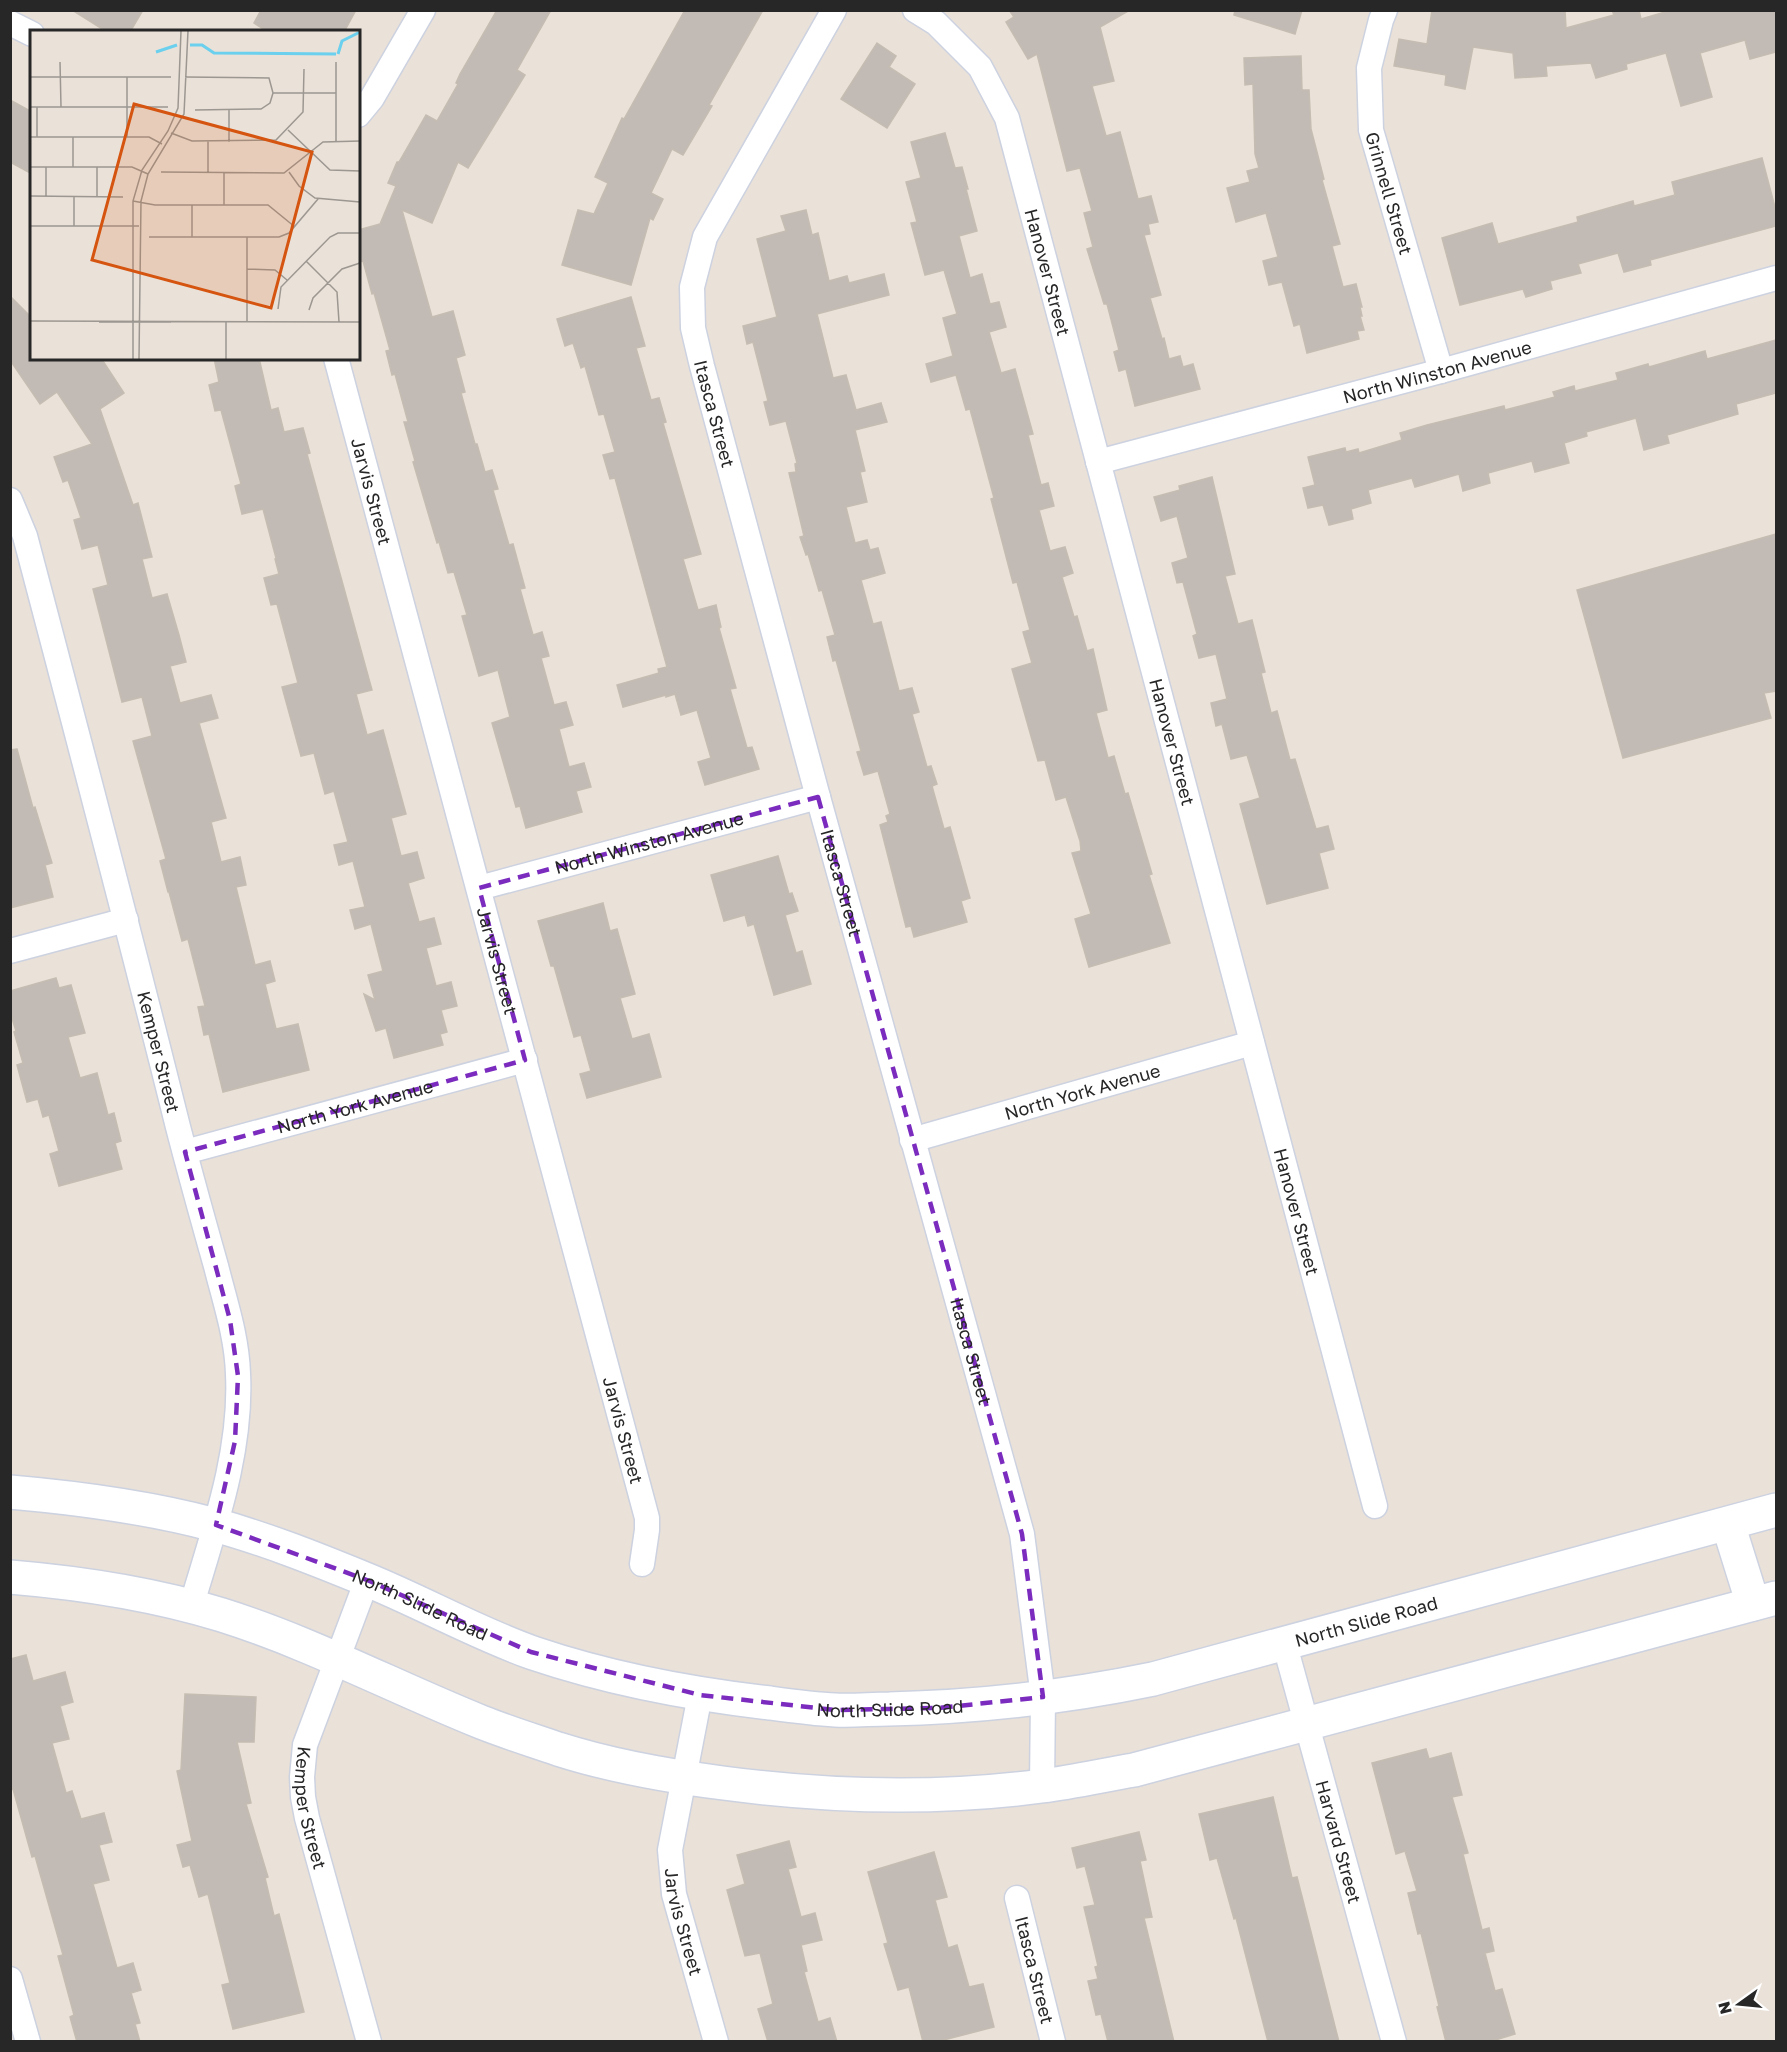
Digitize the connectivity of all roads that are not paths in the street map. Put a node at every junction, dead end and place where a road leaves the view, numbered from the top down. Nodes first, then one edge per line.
1 (423, 10) edge
2 (834, 10) edge
3 (915, 10) edge
4 (1385, 10) edge
5 (10, 23) edge
6 (30, 33) edge
7 (360, 113) edge
8 (1776, 278) edge
9 (337, 360) edge
10 (1441, 371) junction
11 (1098, 462) junction
12 (10, 500) edge
13 (818, 797) junction
14 (479, 888) junction
15 (126, 920) junction
16 (10, 951) edge
17 (1252, 1043) junction
18 (525, 1060) junction
19 (912, 1140) junction
20 (185, 1152) junction
21 (10, 1492) edge
22 (1375, 1506) dead end
23 (1776, 1510) edge
24 (1728, 1524) junction
25 (216, 1525) junction
26 (642, 1564) dead end
27 (10, 1577) edge
28 (367, 1580) junction
29 (1765, 1601) edge
30 (191, 1607) junction
31 (1284, 1642) junction
32 (338, 1659) junction
33 (700, 1695) junction
34 (1043, 1697) junction
35 (1306, 1724) junction
36 (684, 1778) junction
37 (1042, 1786) junction
38 (1017, 1898) dead end
39 (10, 1979) edge
40 (360, 2040) edge
41 (28, 2042) edge
42 (716, 2042) edge
43 (1053, 2042) edge
44 (1394, 2042) edge

1 - 7 street
2 - 13 street, Itasca Street
3 - 11 street, Hanover Street
4 - 10 street, Grinnell Street
5 - 6 street
8 - 10 street, North Winston Avenue
9 - 14 street, Jarvis Street
10 - 11 street, North Winston Avenue
11 - 17 street, Hanover Street
12 - 15 street, Kemper Street
13 - 14 street, North Winston Avenue
13 - 19 street, Itasca Street
14 - 18 street, Jarvis Street
15 - 16 street
15 - 20 street, Kemper Street
17 - 19 street, North York Avenue
17 - 22 street, Hanover Street
18 - 20 street, North York Avenue
18 - 26 street, Jarvis Street
19 - 34 street, Itasca Street
20 - 25 street, Kemper Street
21 - 25 main road, North Slide Road
23 - 24 main road, North Slide Road
24 - 29 main road
24 - 31 main road, North Slide Road
25 - 28 main road, North Slide Road
25 - 30 street, Kemper Street
27 - 30 main road
28 - 32 street, Kemper Street
28 - 33 main road, North Slide Road
29 - 35 main road
30 - 32 main road
31 - 34 main road, North Slide Road
31 - 35 street, Harvard Street
32 - 36 main road
32 - 40 street, Kemper Street
33 - 34 main road, North Slide Road
33 - 36 street, Jarvis Street
34 - 37 street, Itasca Street
35 - 37 main road
35 - 44 street, Harvard Street
36 - 37 main road
36 - 42 street, Jarvis Street
38 - 43 street, Itasca Street
39 - 41 street

